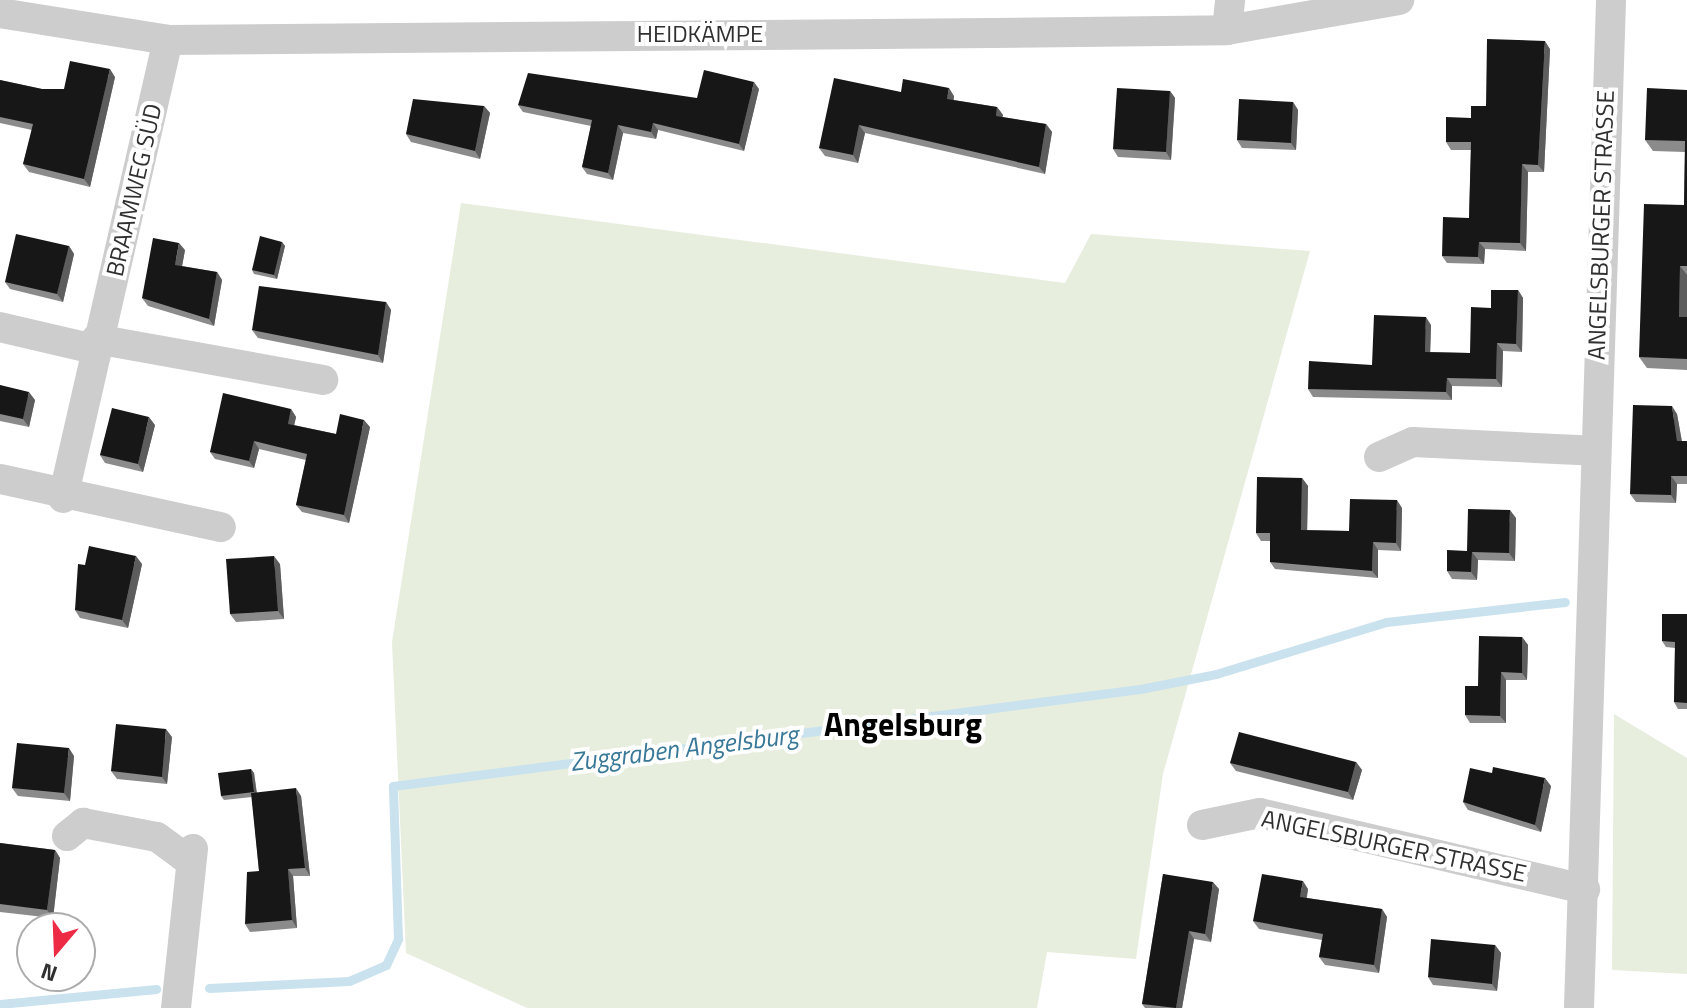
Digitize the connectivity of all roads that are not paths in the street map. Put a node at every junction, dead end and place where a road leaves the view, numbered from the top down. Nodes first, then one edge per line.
1 (1230, 0) edge
2 (1399, 0) edge
3 (1611, 0) edge
4 (0, 13) edge
5 (1227, 30) junction
6 (168, 40) junction
7 (0, 327) edge
8 (95, 344) junction
9 (323, 380) dead end
10 (1594, 451) junction
11 (1379, 457) dead end
12 (0, 479) edge
13 (63, 495) junction
14 (221, 527) dead end
15 (1202, 825) dead end
16 (67, 836) dead end
17 (1585, 889) junction
18 (176, 1008) edge
19 (1579, 1008) edge

1 - 5 street
2 - 5 street, HEIDKÄMPE
3 - 10 street, ANGELSBURGER STRASSE
4 - 6 street, HEIDKÄMPE
5 - 6 street, HEIDKÄMPE
6 - 8 street, BRAAMWEG SÜD
7 - 8 street
8 - 9 street
8 - 13 street, BRAAMWEG SÜD
10 - 11 street
10 - 17 street, ANGELSBURGER STRASSE
12 - 13 street
13 - 14 street
15 - 17 street, ANGELSBURGER STRASSE
16 - 18 street
17 - 19 street, ANGELSBURGER STRASSE

